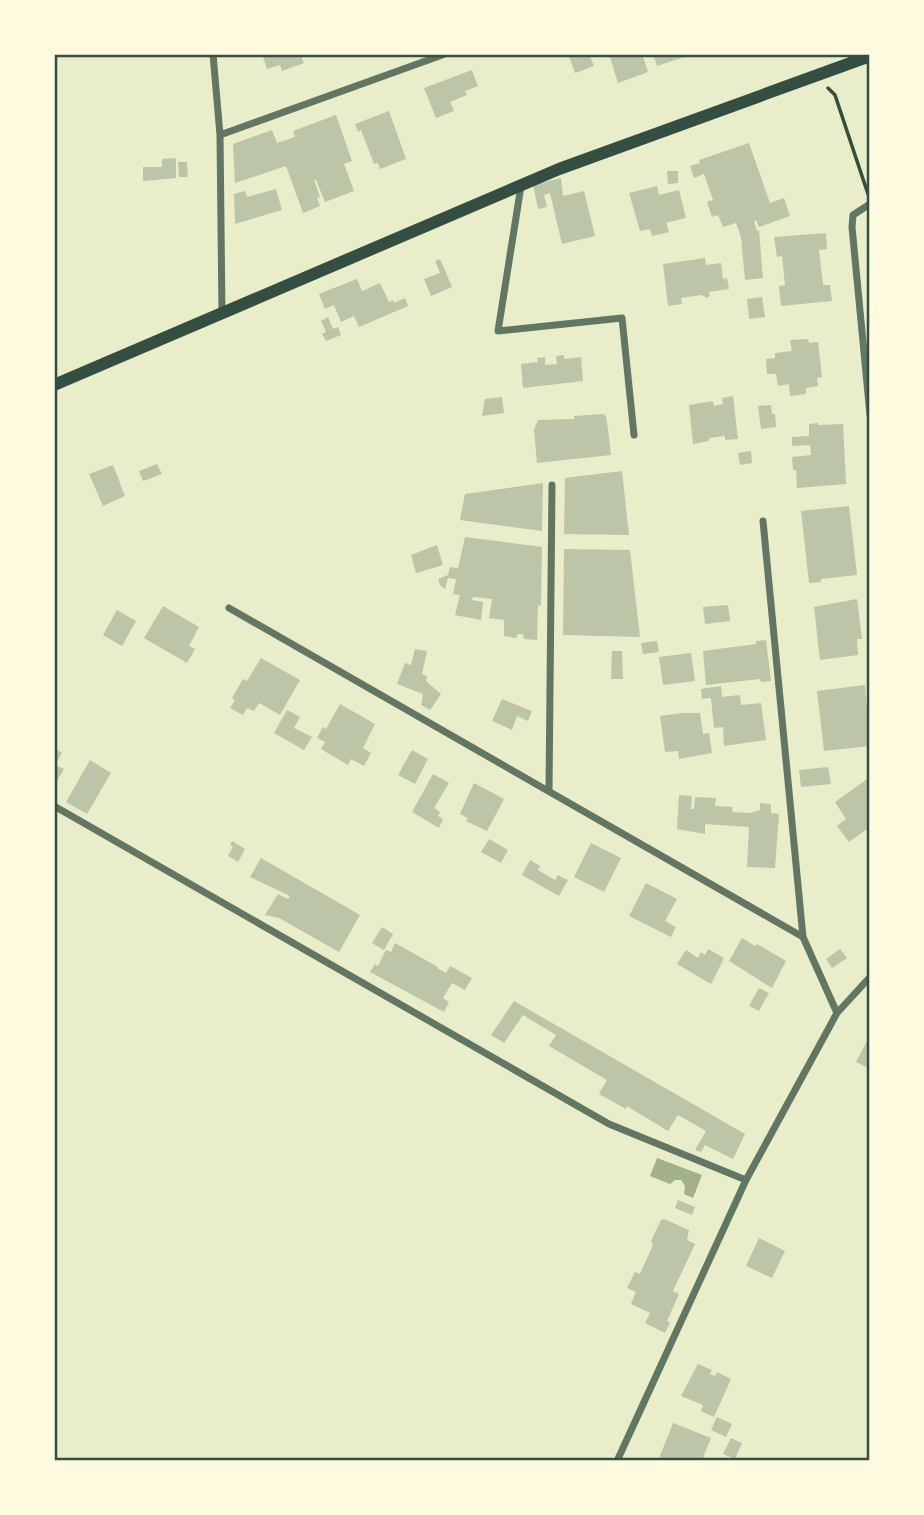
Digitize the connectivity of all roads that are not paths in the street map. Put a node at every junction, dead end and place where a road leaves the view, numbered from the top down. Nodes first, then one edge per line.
1 (213, 54) edge
2 (445, 54) edge
3 (870, 56) edge
4 (220, 135) junction
5 (521, 186) junction
6 (870, 203) edge
7 (222, 314) junction
8 (54, 385) edge
9 (870, 415) edge
10 (634, 435) dead end
11 (552, 485) dead end
12 (763, 521) dead end
13 (229, 608) dead end
14 (549, 791) junction
15 (54, 806) edge
16 (803, 937) junction
17 (870, 977) edge
18 (837, 1013) junction
19 (746, 1180) junction
20 (617, 1461) edge

1 - 4 street
2 - 4 street
3 - 5 main road
4 - 7 street
5 - 7 main road
5 - 10 street
6 - 9 street
7 - 8 main road
11 - 14 street
12 - 16 street
13 - 14 street
14 - 16 street
15 - 19 street
16 - 18 street
17 - 18 street
18 - 19 street
19 - 20 street

